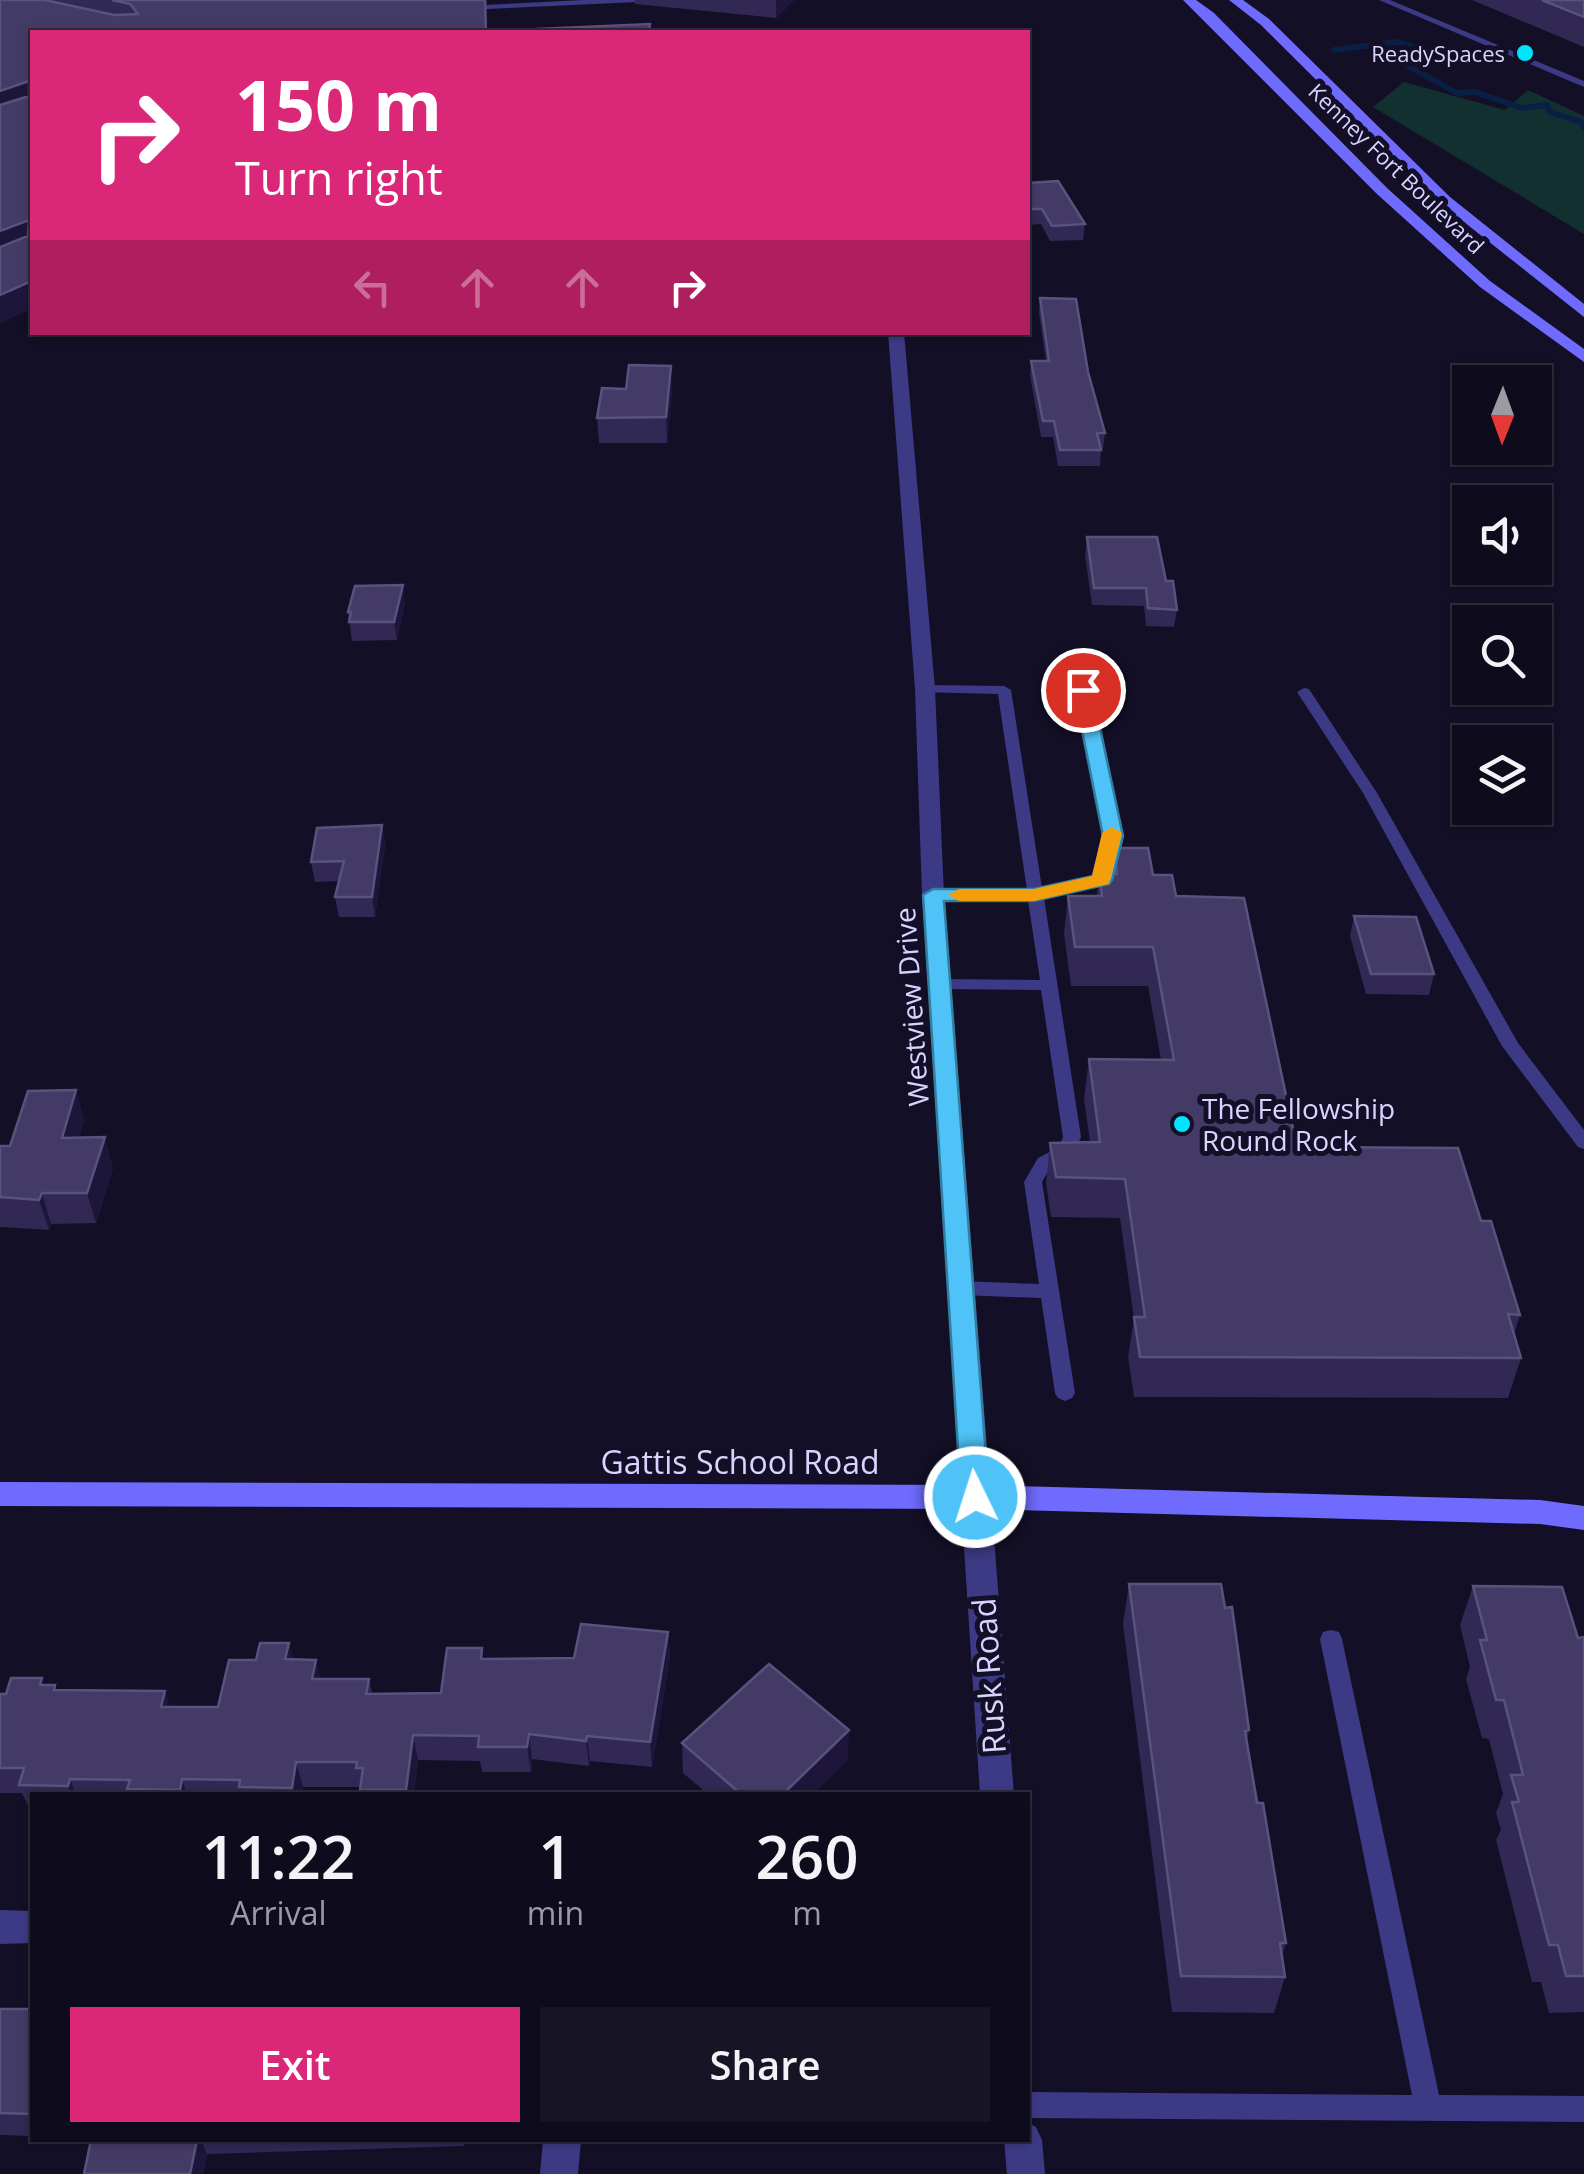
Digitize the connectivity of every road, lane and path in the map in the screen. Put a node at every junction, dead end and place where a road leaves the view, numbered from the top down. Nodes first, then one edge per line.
1 (637, 0) edge
2 (1189, 0) edge
3 (1235, 0) edge
4 (1383, 0) edge
5 (458, 8) edge
6 (1584, 84) edge
7 (1584, 312) edge
8 (896, 335) edge
9 (1584, 356) edge
10 (925, 689) junction
11 (1083, 690) dead end
12 (1304, 692) dead end
13 (933, 895) junction
14 (1034, 895) junction
15 (939, 984) junction
16 (1048, 985) junction
17 (1584, 1143) edge
18 (960, 1288) junction
19 (1049, 1291) junction
20 (1065, 1393) dead end
21 (0, 1494) edge
22 (975, 1497) junction
23 (1584, 1505) edge
24 (1540, 1512) junction
25 (1584, 1518) edge
26 (1331, 1639) dead end
27 (997, 1792) edge
28 (0, 1927) edge
29 (30, 1927) edge
30 (1030, 2105) edge
31 (1428, 2107) junction
32 (1584, 2109) edge
33 (562, 2142) edge
34 (1023, 2142) edge
35 (560, 2174) edge
36 (1026, 2174) edge

1 - 5 lane
2 - 9 main road, Kenney Fort Boulevard
3 - 7 main road, Kenney Fort Boulevard
4 - 6 lane
8 - 10 street, Westview Drive
10 - 13 street, Westview Drive
10 - 14 lane
11 - 14 lane
12 - 17 lane
13 - 14 lane
13 - 15 street, Westview Drive
14 - 16 lane
15 - 16 lane
15 - 18 street, Westview Drive
16 - 19 lane
18 - 19 lane
18 - 22 street, Westview Drive
19 - 20 lane
21 - 22 main road, Gattis School Road
22 - 24 main road, Gattis School Road
22 - 27 street, Rusk Road
23 - 24 main road, Gattis School Road
24 - 25 main road, Gattis School Road
26 - 31 lane
28 - 29 street
30 - 31 lane
31 - 32 lane
33 - 35 street
34 - 36 street

